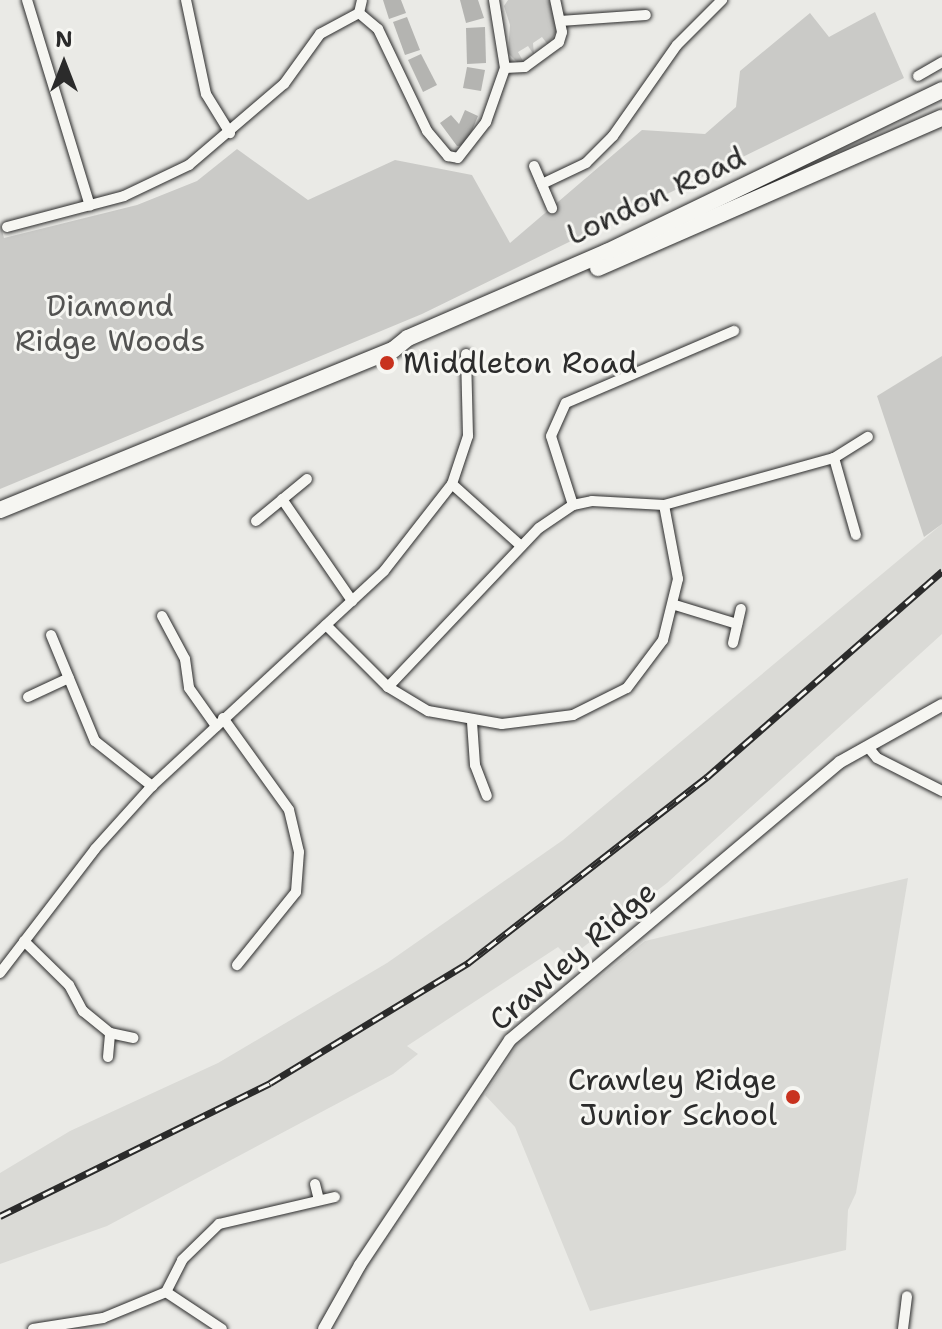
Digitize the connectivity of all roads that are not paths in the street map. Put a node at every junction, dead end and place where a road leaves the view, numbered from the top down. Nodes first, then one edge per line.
1 (27, 0) edge
2 (186, 0) edge
3 (362, 0) edge
4 (494, 0) edge
5 (555, 0) edge
6 (722, 0) edge
7 (359, 13) junction
8 (646, 15) dead end
9 (560, 21) junction
10 (942, 62) edge
11 (505, 68) junction
12 (918, 76) dead end
13 (942, 90) edge
14 (942, 118) edge
15 (230, 133) junction
16 (534, 166) dead end
17 (542, 184) junction
18 (90, 206) junction
19 (552, 208) dead end
20 (7, 227) dead end
21 (710, 327) dead end
22 (734, 331) dead end
23 (716, 337) junction
24 (393, 350) junction
25 (466, 354) dead end
26 (868, 437) dead end
27 (834, 458) junction
28 (307, 479) dead end
29 (452, 484) junction
30 (282, 499) junction
31 (573, 505) junction
32 (664, 505) junction
33 (0, 510) edge
34 (256, 521) dead end
35 (856, 535) dead end
36 (521, 546) junction
37 (352, 601) junction
38 (675, 605) junction
39 (741, 609) dead end
40 (162, 616) dead end
41 (737, 624) junction
42 (326, 625) junction
43 (51, 635) dead end
44 (733, 643) dead end
45 (69, 678) junction
46 (388, 687) junction
47 (28, 697) dead end
48 (942, 705) edge
49 (219, 722) junction
50 (472, 722) junction
51 (868, 747) junction
52 (152, 786) junction
53 (942, 791) edge
54 (487, 796) dead end
55 (24, 941) junction
56 (237, 965) dead end
57 (0, 973) edge
58 (110, 1033) junction
59 (133, 1038) dead end
60 (108, 1057) dead end
61 (315, 1184) dead end
62 (335, 1197) dead end
63 (319, 1200) junction
64 (166, 1292) junction
65 (907, 1296) dead end
66 (33, 1329) edge
67 (222, 1329) edge
68 (324, 1329) edge
69 (903, 1329) edge

1 - 18 street
2 - 15 street
3 - 7 street
4 - 11 street
5 - 9 street
6 - 17 street
7 - 11 street
7 - 15 street
8 - 9 street
9 - 11 street
10 - 12 street
13 - 24 main road, London Road
14 - 24 main road, London Road
15 - 18 street
16 - 17 street
17 - 19 street
18 - 20 street
21 - 23 street
22 - 23 street
23 - 31 street
24 - 33 main road, London Road
25 - 29 street
26 - 27 street
27 - 32 street
27 - 35 street
28 - 30 street
29 - 36 street
29 - 37 street
30 - 34 street
30 - 37 street
31 - 32 street
31 - 36 street
32 - 38 street
36 - 46 street
37 - 42 street
38 - 41 street
38 - 50 street
39 - 41 street
40 - 49 street
41 - 44 street
42 - 46 street
42 - 49 street
43 - 45 street
45 - 47 street
45 - 52 street
46 - 50 street
48 - 51 street, Crawley Ridge
49 - 52 street
49 - 56 street
50 - 54 street
51 - 53 street
51 - 68 street, Crawley Ridge
52 - 55 street
55 - 57 street
55 - 58 street
58 - 59 street
58 - 60 street
61 - 63 street
62 - 63 street
63 - 64 street
64 - 66 street
64 - 67 street
65 - 69 street

